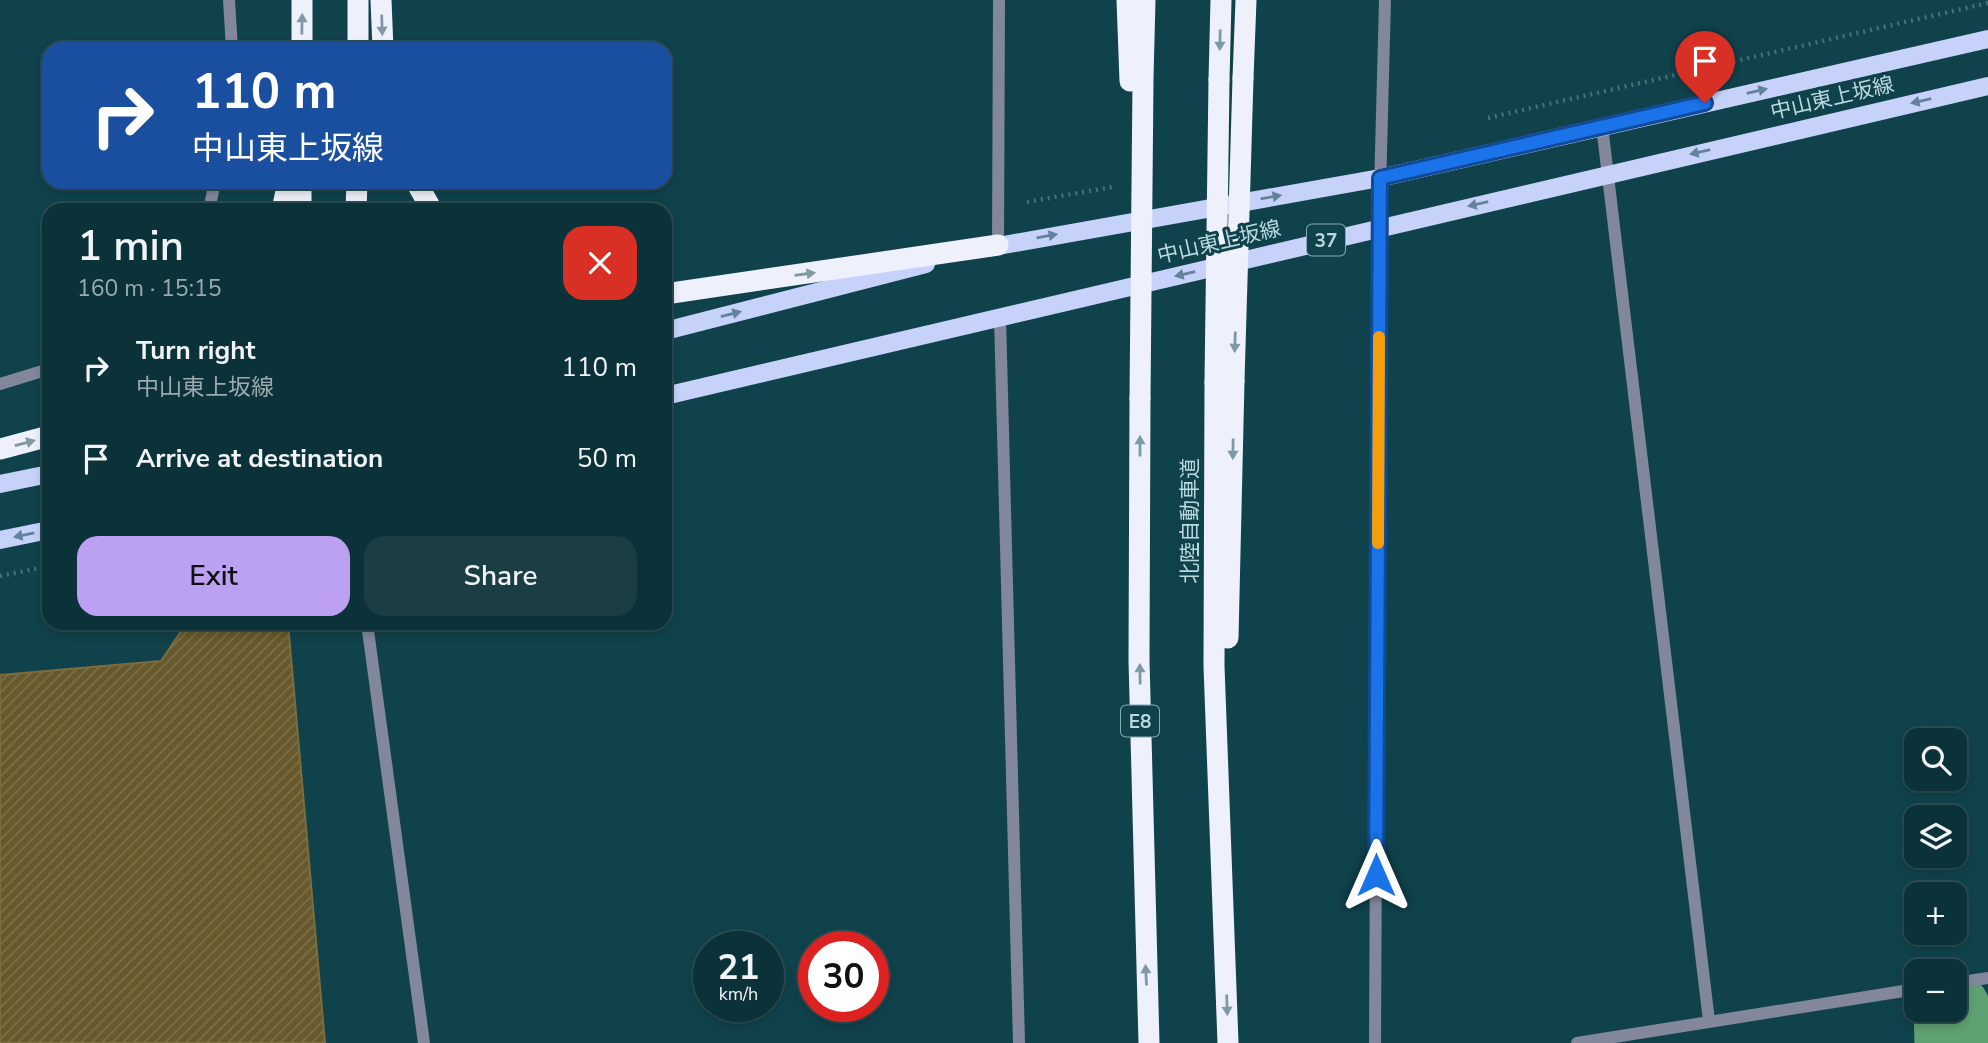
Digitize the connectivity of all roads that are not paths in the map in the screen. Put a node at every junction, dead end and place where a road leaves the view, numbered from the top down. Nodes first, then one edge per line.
1 (229, 0) edge
2 (302, 0) edge
3 (358, 0) edge
4 (381, 0) edge
5 (999, 0) edge
6 (1127, 0) edge
7 (1145, 0) edge
8 (1221, 0) edge
9 (1246, 0) edge
10 (1385, 0) edge
11 (1988, 39) edge
12 (232, 42) edge
13 (302, 42) edge
14 (358, 42) edge
15 (383, 42) edge
16 (1137, 81) junction
17 (1988, 86) edge
18 (1602, 126) junction
19 (1606, 174) junction
20 (1380, 178) junction
21 (1379, 228) junction
22 (998, 245) junction
23 (672, 293) edge
24 (1000, 317) junction
25 (672, 329) edge
26 (42, 371) edge
27 (1225, 381) junction
28 (0, 384) edge
29 (672, 394) edge
30 (42, 438) edge
31 (0, 449) edge
32 (42, 475) edge
33 (0, 484) edge
34 (42, 531) edge
35 (0, 540) edge
36 (368, 630) edge
37 (1988, 978) edge
38 (1967, 981) edge
39 (1904, 991) edge
40 (1709, 1021) junction
41 (424, 1043) edge
42 (1019, 1043) edge
43 (1149, 1043) edge
44 (1228, 1043) edge
45 (1375, 1043) edge
46 (1581, 1043) edge

1 - 12 street
13 -> 2 highway
3 - 14 highway
4 -> 15 highway
5 - 22 street
6 - 16 highway
7 - 16 highway, E8
8 -> 27 highway, bridge
9 -> 27 highway, bridge
10 - 20 street
18 -> 11 main road, 中山東上坂線
43 -> 16 highway, E8, bridge
17 -> 19 main road, 中山東上坂線 / 37
18 - 19 street
18 - 20 main road, 中山東上坂線
19 -> 21 main road, 中山東上坂線 / 37
19 - 40 street
20 - 21 street
22 -> 20 main road, 中山東上坂線
21 -> 24 main road, 中山東上坂線 / 37
21 - 45 street
23 -> 22 highway
25 -> 22 main road, 中山東上坂線
24 - 29 main road, 中山東上坂線 / 37
24 - 42 street
26 - 28 street
27 -> 44 highway
31 -> 30 highway
32 - 33 main road
34 -> 35 main road
36 - 41 street
37 - 38 street
39 - 40 street
40 - 46 street

